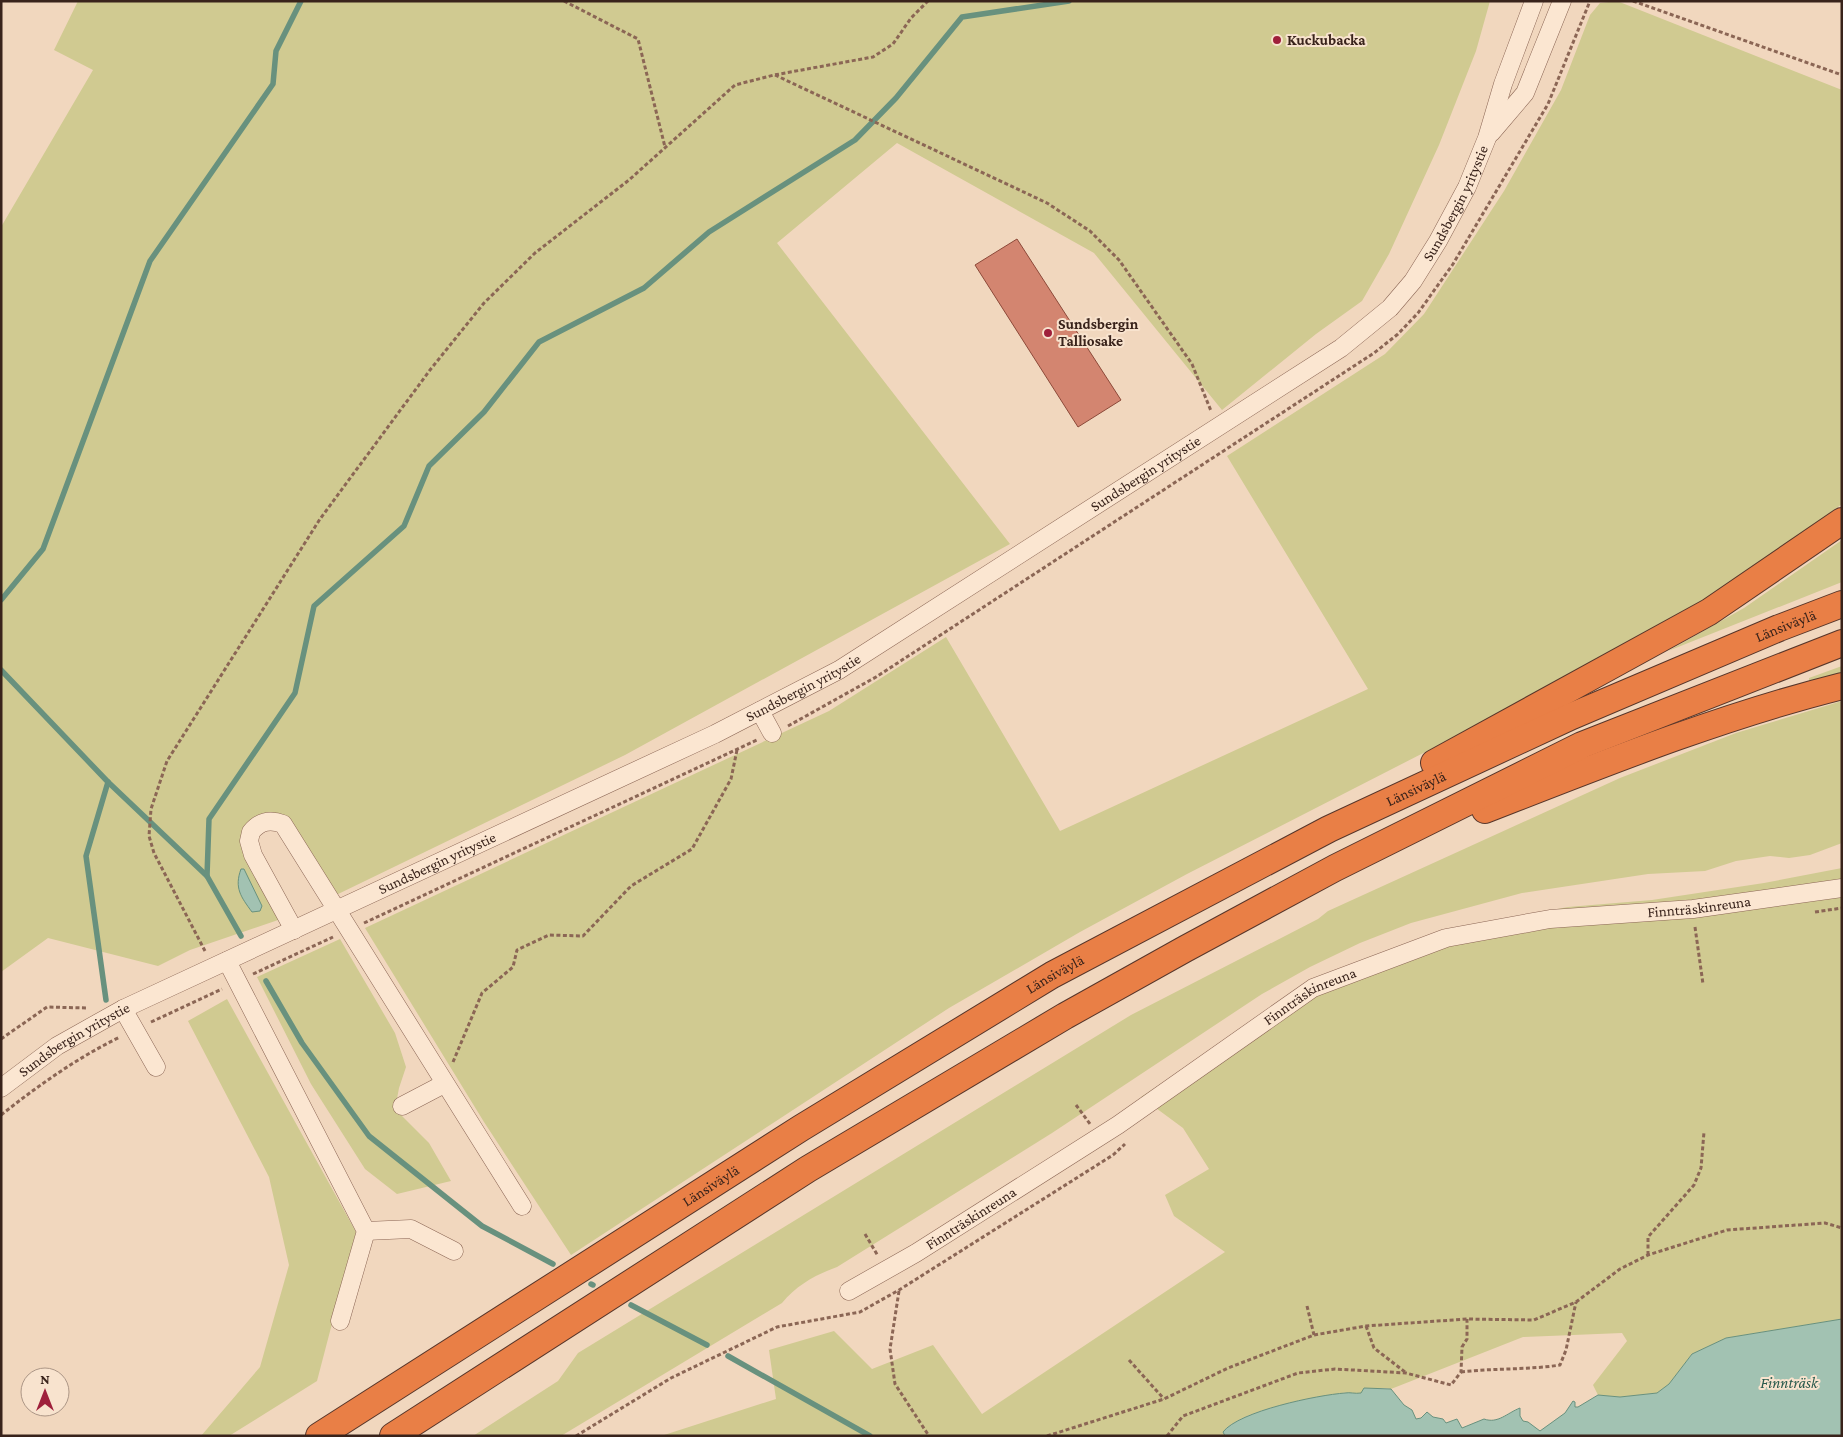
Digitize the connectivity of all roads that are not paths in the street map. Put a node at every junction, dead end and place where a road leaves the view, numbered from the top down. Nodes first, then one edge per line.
1 (1534, 1) edge
2 (1562, 1) edge
3 (1487, 138) junction
4 (1842, 521) edge
5 (1842, 604) edge
6 (1842, 643) edge
7 (1842, 686) edge
8 (760, 710) junction
9 (772, 733) dead end
10 (1329, 829) junction
11 (1335, 868) junction
12 (1842, 888) edge
13 (336, 911) junction
14 (294, 930) junction
15 (220, 964) junction
16 (123, 1009) junction
17 (156, 1068) dead end
18 (444, 1084) junction
19 (1, 1088) edge
20 (402, 1106) dead end
21 (522, 1206) dead end
22 (366, 1231) junction
23 (454, 1252) dead end
24 (849, 1291) dead end
25 (340, 1321) dead end
26 (318, 1436) edge
27 (393, 1436) edge

1 - 3 street, Sundsbergin yritystie
2 - 3 street, Sundsbergin yritystie
3 - 8 street, Sundsbergin yritystie
4 - 10 highway
5 - 10 highway, Länsiväylä
6 - 11 highway
7 - 11 highway
8 - 9 street
8 - 13 street, Sundsbergin yritystie
10 - 26 highway, Länsiväylä
11 - 27 highway
12 - 24 street, Finnträskinreuna
13 - 14 street, Sundsbergin yritystie
13 - 14 street
13 - 18 street
14 - 15 street, Sundsbergin yritystie
15 - 16 street, Sundsbergin yritystie
15 - 22 street
16 - 17 street
16 - 19 street, Sundsbergin yritystie
18 - 20 street
18 - 21 street
22 - 23 street
22 - 25 street

